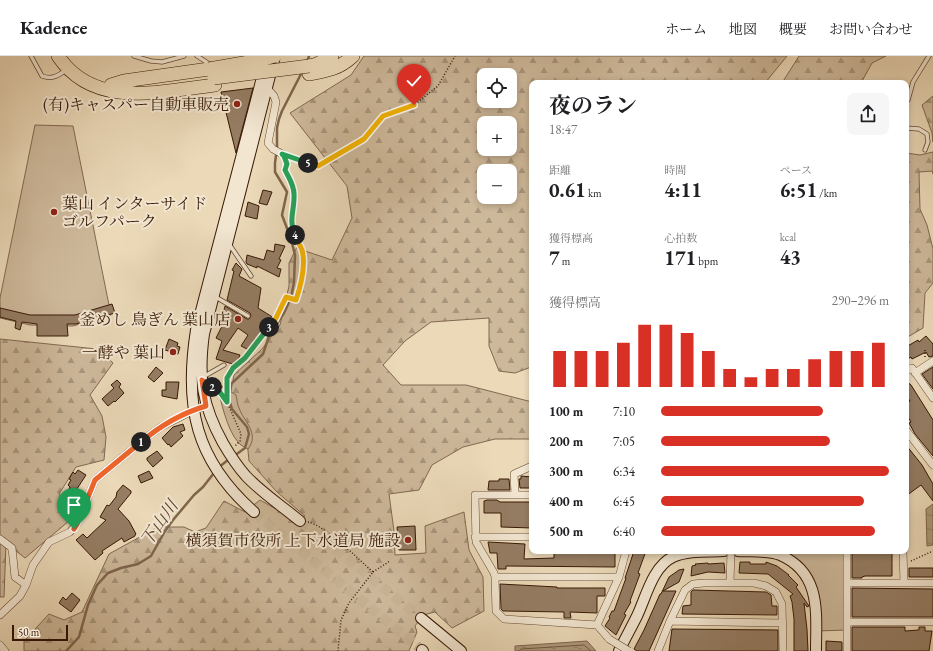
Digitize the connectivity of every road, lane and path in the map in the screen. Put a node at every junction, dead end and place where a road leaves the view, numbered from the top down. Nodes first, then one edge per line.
1 (31, 56) edge
2 (58, 56) edge
3 (66, 56) edge
4 (134, 56) edge
5 (184, 56) edge
6 (197, 56) edge
7 (267, 56) edge
8 (332, 56) edge
9 (343, 56) edge
10 (353, 56) edge
11 (455, 56) edge
12 (929, 56) edge
13 (272, 61) edge
14 (309, 70) junction
15 (63, 72) dead end
16 (213, 77) junction
17 (267, 88) junction
18 (909, 96) edge
19 (909, 128) edge
20 (925, 150) dead end
21 (283, 155) junction
22 (227, 241) junction
23 (251, 276) dead end
24 (213, 296) junction
25 (248, 316) dead end
26 (933, 361) edge
27 (224, 365) dead end
28 (909, 370) edge
29 (915, 373) junction
30 (202, 379) junction
31 (933, 398) edge
32 (227, 402) junction
33 (206, 406) junction
34 (194, 410) junction
35 (909, 434) edge
36 (229, 453) junction
37 (933, 465) edge
38 (529, 467) edge
39 (515, 494) junction
40 (529, 495) edge
41 (254, 512) tunnel mouth
42 (300, 521) tunnel mouth
43 (315, 524) dead end
44 (475, 537) junction
45 (529, 537) edge
46 (0, 540) edge
47 (933, 551) edge
48 (625, 554) edge
49 (670, 554) edge
50 (683, 554) edge
51 (730, 554) edge
52 (775, 554) edge
53 (847, 554) edge
54 (903, 554) edge
55 (390, 561) dead end
56 (903, 564) junction
57 (373, 572) junction
58 (495, 577) junction
59 (619, 577) junction
60 (730, 583) junction
61 (847, 583) junction
62 (904, 583) junction
63 (933, 583) edge
64 (26, 585) junction
65 (0, 616) edge
66 (421, 618) tunnel mouth
67 (670, 622) junction
68 (847, 622) junction
69 (933, 622) edge
70 (783, 623) junction
71 (597, 625) junction
72 (0, 645) edge
73 (6, 651) edge
74 (338, 651) edge
75 (461, 651) edge
76 (619, 651) edge
77 (629, 651) edge
78 (658, 651) edge
79 (783, 651) edge
80 (816, 651) edge
81 (847, 651) edge

1 - 15 lane
2 - 16 highway
3 - 16 highway
4 - 5 lane
6 - 13 lane
7 - 13 street
8 - 14 highway
9 - 14 highway
10 - 14 highway
11 - 21 path
12 - 18 lane
13 - 16 highway, bridge
13 - 17 street
13 - 34 street
14 - 16 highway
17 - 21 street
17 - 22 street
19 - 20 lane
21 - 32 path
22 - 23 lane
22 - 24 street
24 - 25 lane
24 - 30 street
26 - 29 street
27 - 30 lane
28 - 29 street
29 - 31 street
30 - 32 path
30 - 33 street
32 - 36 path
33 - 34 street
33 - 36 street
34 - 41 street
34 - 64 street
35 - 37 street
36 - 42 street
38 - 39 street
39 - 40 street
39 - 44 street
43 - 57 path
44 - 45 street
44 - 58 street
46 - 64 street
47 - 56 path
48 - 59 street
49 - 50 street
49 - 76 street
51 - 60 street
52 - 80 street
53 - 61 street
54 - 56 street
55 - 57 path
56 - 62 street
57 - 74 path
58 - 59 street
58 - 71 street
59 - 71 street
60 - 67 street
60 - 70 street
61 - 62 street
61 - 68 street
62 - 63 street
64 - 65 street
66 - 75 street
67 - 70 street
67 - 78 street
68 - 69 street
68 - 81 street
70 - 79 street
71 - 77 street, bridge
72 - 73 street

